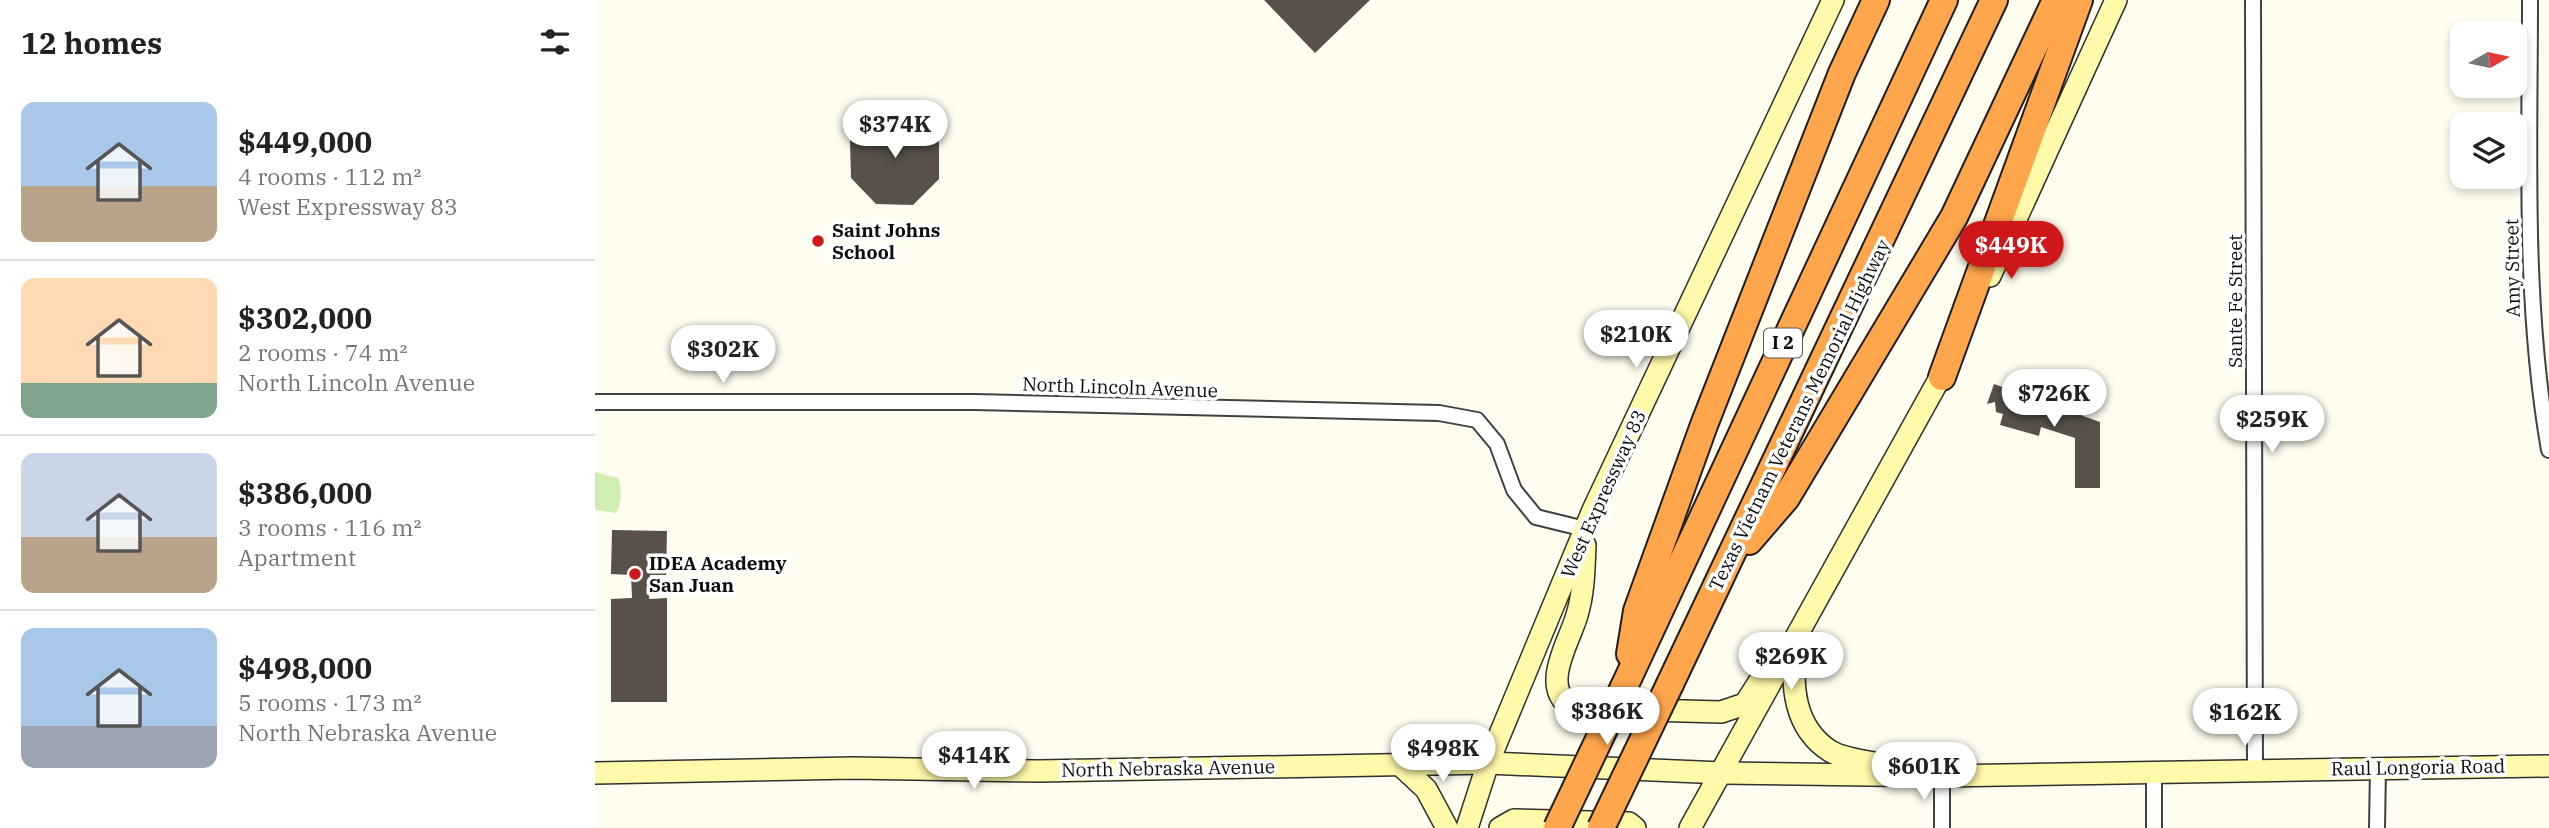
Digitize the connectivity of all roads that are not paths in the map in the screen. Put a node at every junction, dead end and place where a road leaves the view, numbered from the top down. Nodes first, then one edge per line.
1 (1833, 0) edge
2 (1876, 0) edge
3 (1944, 0) edge
4 (1994, 0) edge
5 (2056, 0) edge
6 (2079, 0) edge
7 (2116, 0) edge
8 (2253, 0) edge
9 (2531, 0) edge
10 (1942, 376) junction
11 (595, 402) edge
12 (2549, 450) edge
13 (1585, 529) junction
14 (1727, 566) junction
15 (1800, 631) junction
16 (1624, 687) junction
17 (1398, 763) junction
18 (1489, 763) junction
19 (2549, 766) edge
20 (2378, 767) junction
21 (2255, 769) junction
22 (2154, 770) junction
23 (595, 773) edge
24 (1723, 773) junction
25 (1934, 775) junction
26 (1447, 828) edge
27 (1467, 828) edge
28 (1500, 828) edge
29 (1557, 828) edge
30 (1601, 828) edge
31 (1635, 828) edge
32 (1690, 828) edge
33 (1942, 828) edge
34 (2154, 828) edge
35 (2377, 828) edge

1 - 13 main road, West Expressway 83
2 - 16 highway
3 - 16 highway, I 2
4 - 14 highway, Texas Vietnam Veterans Memorial Highway / I 2
5 - 14 highway
6 - 10 highway
7 - 10 main road
8 - 21 street, Sante Fe Street
9 - 12 street, Amy Street
10 - 15 main road
11 - 13 street, North Lincoln Avenue
13 - 15 main road
13 - 18 main road, West Expressway 83
14 - 30 highway, Texas Vietnam Veterans Memorial Highway / I 2, bridge
15 - 24 main road
15 - 25 main road
16 - 29 highway, I 2, bridge
17 - 18 main road, North Nebraska Avenue
17 - 23 main road, North Nebraska Avenue
17 - 26 main road
18 - 24 main road, Raul Longoria Road
18 - 27 main road, West Expressway 83
19 - 20 main road, Raul Longoria Road
20 - 21 main road, Raul Longoria Road
20 - 35 street
21 - 22 main road, Raul Longoria Road
22 - 25 main road, Raul Longoria Road
22 - 34 street
24 - 25 main road, Raul Longoria Road
24 - 32 main road
25 - 33 street
28 - 31 main road

